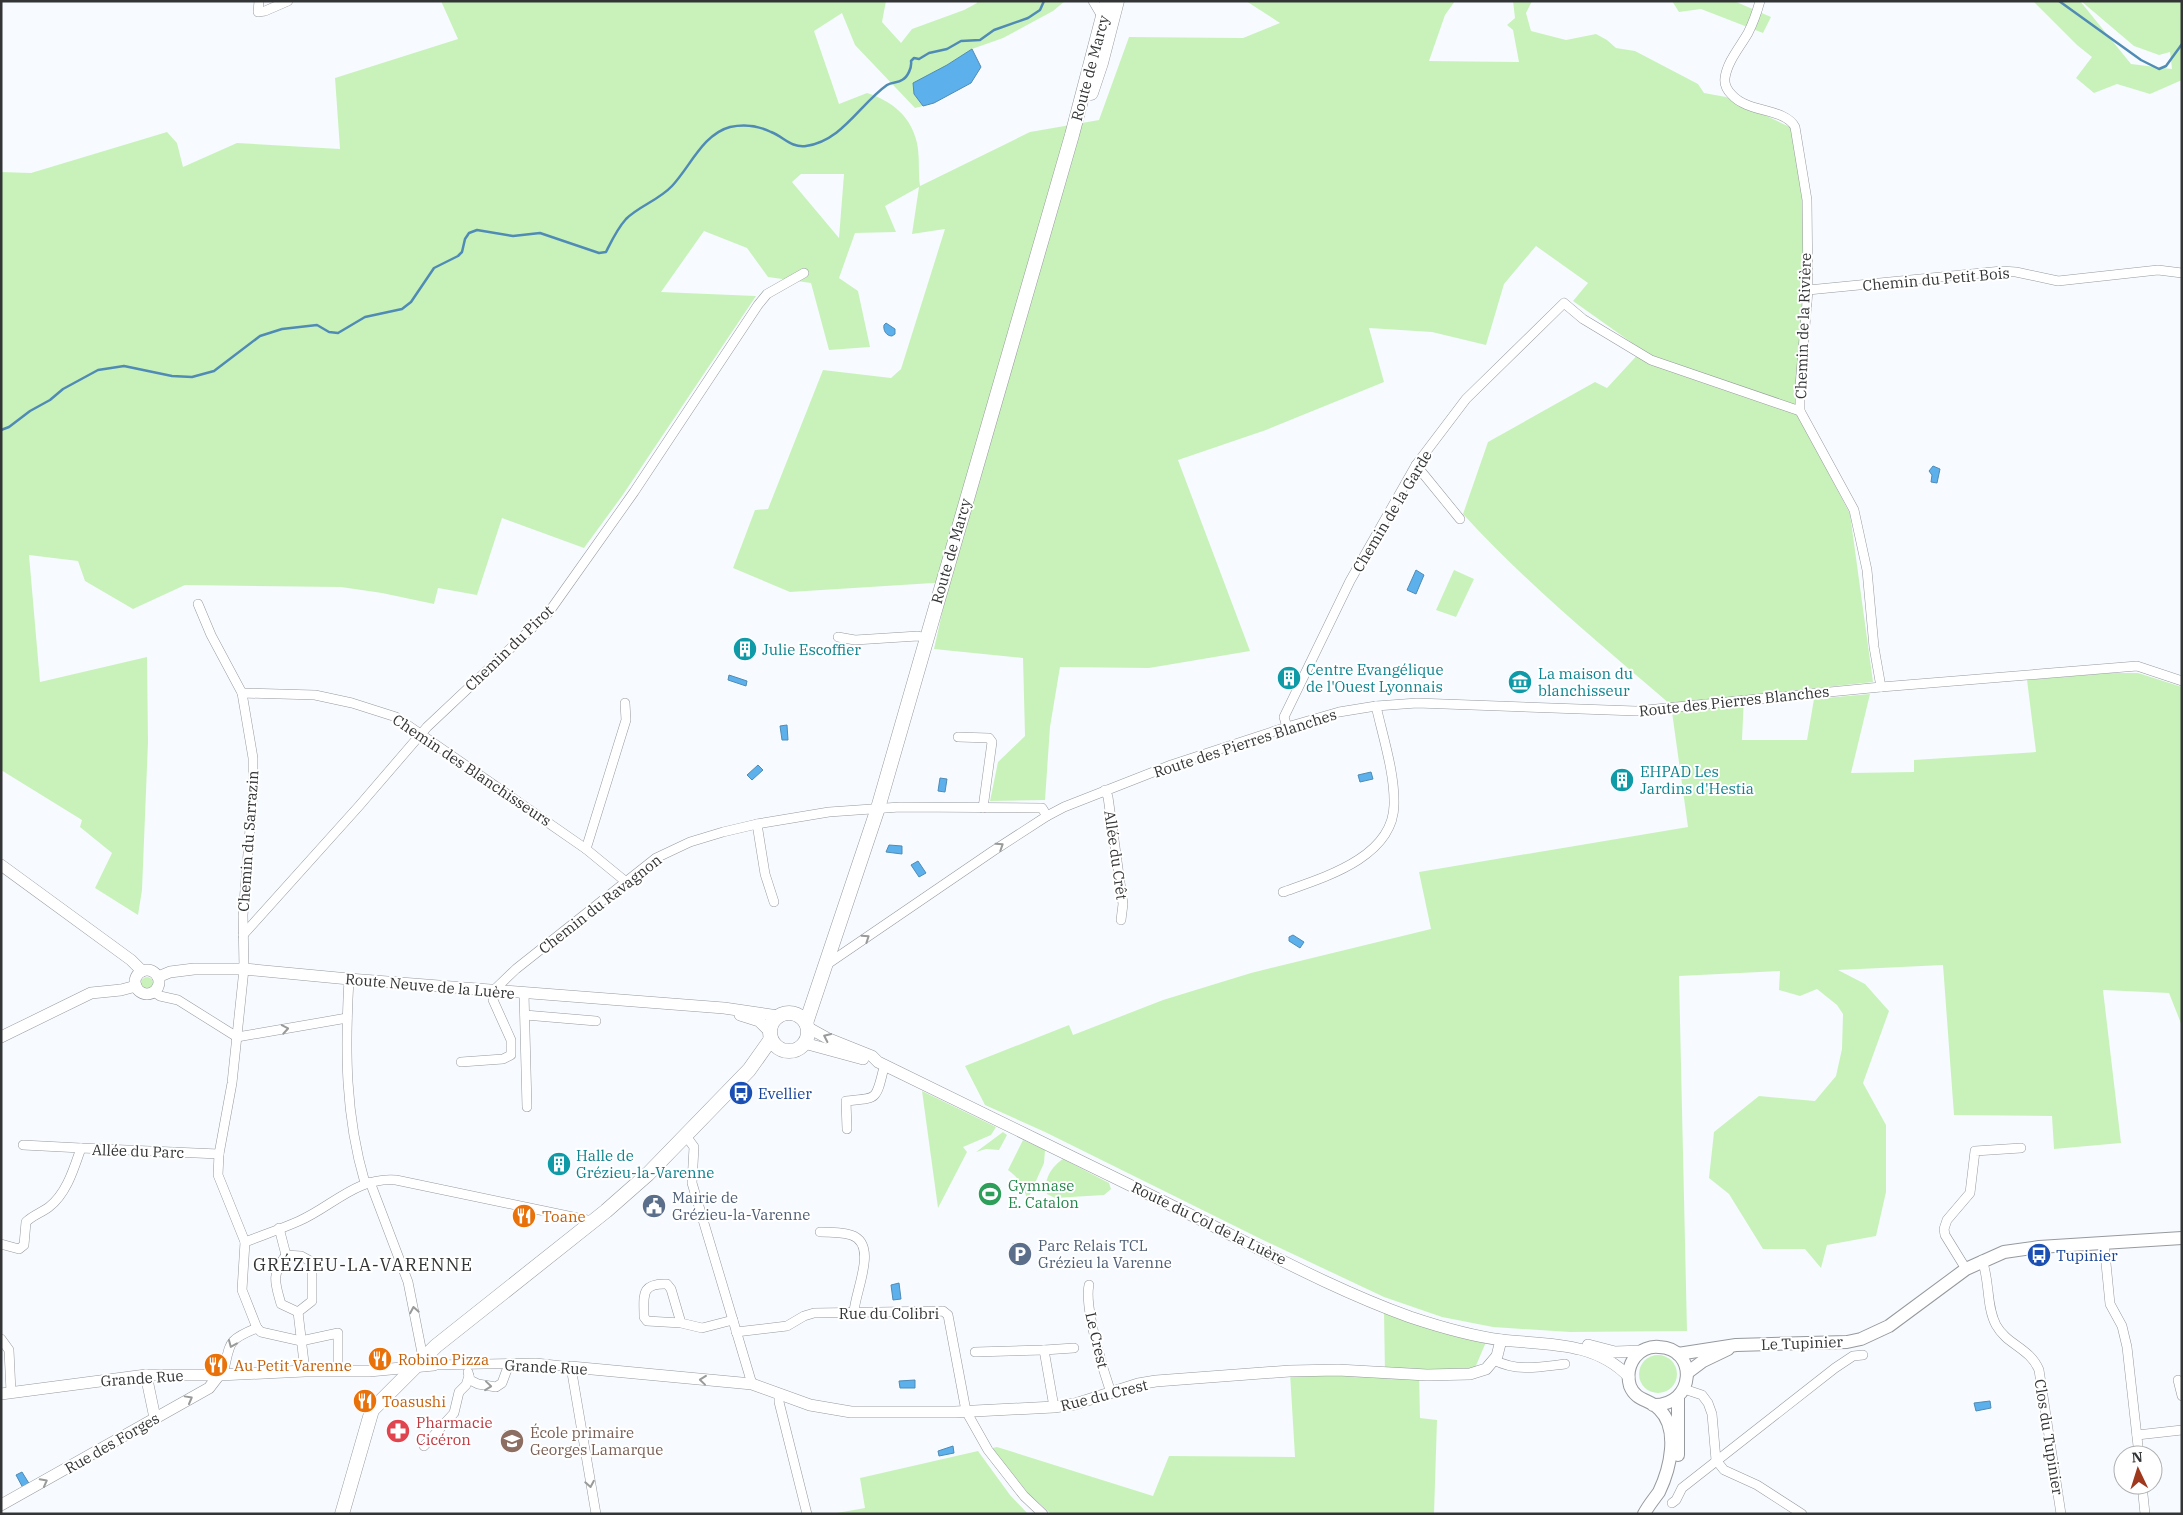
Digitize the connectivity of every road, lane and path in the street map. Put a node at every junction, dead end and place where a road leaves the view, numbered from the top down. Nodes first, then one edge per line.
1 (259, 1) edge
2 (288, 1) edge
3 (1093, 1) edge
4 (1108, 1) edge
5 (1117, 1) edge
6 (1760, 1) edge
7 (1104, 20) junction
8 (1101, 63) junction
9 (1072, 135) junction
10 (2182, 273) edge
11 (804, 274) dead end
12 (1808, 290) junction
13 (1800, 411) junction
14 (1416, 465) junction
15 (1460, 519) dead end
16 (198, 604) dead end
17 (838, 637) dead end
18 (926, 638) junction
19 (2182, 680) edge
20 (1881, 687) junction
21 (242, 692) junction
22 (625, 703) dead end
23 (1376, 706) junction
24 (1287, 727) junction
25 (420, 734) junction
26 (958, 737) dead end
27 (1105, 790) junction
28 (878, 808) junction
29 (983, 808) junction
30 (1047, 816) junction
31 (757, 824) junction
32 (586, 849) junction
33 (2, 868) edge
34 (625, 881) junction
35 (1282, 892) dead end
36 (774, 902) dead end
37 (1122, 920) dead end
38 (243, 936) junction
39 (826, 966) junction
40 (244, 969) junction
41 (142, 971) junction
42 (158, 977) junction
43 (349, 979) junction
44 (136, 986) junction
45 (494, 990) junction
46 (154, 992) junction
47 (524, 993) junction
48 (704, 1007) junction
49 (784, 1014) junction
50 (525, 1016) junction
51 (347, 1018) junction
52 (596, 1022) dead end
53 (807, 1025) junction
54 (770, 1036) junction
55 (1, 1037) edge
56 (237, 1037) junction
57 (804, 1043) junction
58 (782, 1049) junction
59 (461, 1062) dead end
60 (881, 1066) junction
61 (750, 1070) junction
62 (528, 1107) dead end
63 (847, 1128) dead end
64 (686, 1136) junction
65 (23, 1145) dead end
66 (81, 1148) junction
67 (2021, 1148) dead end
68 (219, 1154) junction
69 (368, 1182) junction
70 (592, 1221) junction
71 (280, 1228) junction
72 (820, 1232) dead end
73 (2182, 1238) edge
74 (245, 1242) junction
75 (2104, 1243) junction
76 (1, 1244) edge
77 (286, 1256) junction
78 (1982, 1260) junction
79 (1966, 1269) junction
80 (1089, 1285) dead end
81 (298, 1312) junction
82 (854, 1312) junction
83 (733, 1320) junction
84 (681, 1323) junction
85 (257, 1328) junction
86 (736, 1332) junction
87 (1, 1339) edge
88 (1501, 1340) junction
89 (301, 1341) junction
90 (1553, 1344) junction
91 (1736, 1345) junction
92 (1074, 1348) dead end
93 (1044, 1350) junction
94 (1642, 1351) junction
95 (975, 1352) dead end
96 (1678, 1354) junction
97 (1863, 1354) dead end
98 (1494, 1360) junction
99 (424, 1363) junction
100 (466, 1364) junction
101 (509, 1364) junction
102 (1565, 1364) dead end
103 (746, 1366) junction
104 (571, 1367) junction
105 (338, 1370) junction
106 (305, 1371) junction
107 (1687, 1373) junction
108 (146, 1375) junction
109 (221, 1375) junction
110 (469, 1376) junction
111 (1628, 1377) junction
112 (2178, 1380) dead end
113 (734, 1382) junction
114 (752, 1384) junction
115 (6, 1393) edge
116 (1111, 1393) junction
117 (1681, 1393) junction
118 (779, 1395) junction
119 (2182, 1396) edge
120 (1653, 1405) junction
121 (1054, 1408) junction
122 (966, 1411) junction
123 (155, 1418) junction
124 (2182, 1430) edge
125 (2136, 1435) junction
126 (2138, 1445) edge
127 (424, 1446) dead end
128 (1716, 1460) junction
129 (2143, 1495) edge
130 (1672, 1503) dead end
131 (1, 1505) edge
132 (342, 1514) edge
133 (596, 1514) edge
134 (807, 1514) edge
135 (1043, 1514) edge
136 (1644, 1514) edge
137 (1802, 1514) edge
138 (2061, 1514) edge
139 (2145, 1514) edge

1 - 2 street
3 - 7 street
4 - 7 main road, Route de Marcy
4 - 8 street, Route de Marcy
5 - 8 main road, Route de Marcy
6 - 12 street, Chemin de la Rivière
7 - 9 main road, Route de Marcy
8 - 9 main road, Route de Marcy
9 - 18 main road, Route de Marcy
10 - 12 street, Chemin du Petit Bois
11 - 25 street, Chemin du Pirot
12 - 13 street, Chemin de la Rivière
13 - 14 street, Chemin de la Garde
13 - 20 street, Chemin de la Rivière
14 - 15 street
14 - 24 street, Chemin de la Garde
16 - 21 street, Chemin du Sarrazin
17 - 18 street
18 - 28 main road, Route de Marcy
19 - 20 street, Route des Pierres Blanches
20 - 23 street, Route des Pierres Blanches
21 - 25 street, Chemin des Blanchisseurs
21 - 38 street, Chemin du Sarrazin
22 - 32 street
23 - 24 street, Route des Pierres Blanches
23 - 35 street
24 - 27 street, Route des Pierres Blanches
25 - 32 street, Chemin des Blanchisseurs
25 - 38 street, Chemin du Pirot
26 - 29 street
27 - 30 street, Route des Pierres Blanches
27 - 37 street, Allée du Crêt
28 - 29 street, Chemin du Ravagnon
28 - 31 street, Chemin du Ravagnon
28 - 39 main road, Route de Marcy
29 - 30 street, Chemin du Ravagnon
39 -> 30 street, Route des Pierres Blanches
31 - 34 street, Chemin du Ravagnon
31 - 36 street
32 - 34 street, Chemin des Blanchisseurs
33 - 41 street
34 - 45 street, Chemin du Ravagnon
38 - 40 street, Chemin du Sarrazin
39 - 49 main road, Route de Marcy
39 - 53 main road, Route de Marcy
40 - 42 street, Route Neuve de la Luère
40 - 43 street, Route Neuve de la Luère
40 - 56 street, Chemin du Sarrazin
41 - 42 street
41 - 44 street
42 - 46 street
43 - 45 street, Route Neuve de la Luère
43 - 51 street
44 - 46 street
44 - 55 street
45 - 47 street, Route Neuve de la Luère
45 - 59 street
46 - 56 street
47 - 48 street, Route Neuve de la Luère
47 - 50 street
48 - 49 street, Route Neuve de la Luère
48 - 54 street, Route Neuve de la Luère
49 - 53 main road
49 - 54 main road
50 - 52 street
50 - 62 street
56 -> 51 street
51 - 69 street
53 - 57 main road
60 -> 53 street, Route du Col de la Luère
54 - 58 main road
54 - 61 main road
56 - 68 street, Chemin du Sarrazin
57 - 58 main road
57 - 60 street, Route du Col de la Luère
58 - 61 main road
60 - 63 street
60 - 88 street, Route du Col de la Luère
61 - 64 main road
64 - 70 main road
64 - 83 street
65 - 66 street
66 - 68 street, Allée du Parc
66 - 76 street, Allée du Parc
67 - 79 street
68 - 74 street, Chemin du Sarrazin
69 - 70 street
69 - 71 street
99 -> 69 street
70 - 99 main road
71 - 74 street
71 - 77 street
72 - 82 street
73 - 75 main road, Le Tupinier
74 - 85 street
75 - 78 main road, Le Tupinier
75 - 125 street
77 - 81 street
77 - 81 street
78 - 79 main road, Le Tupinier
78 - 138 street, Clos du Tupinier
79 - 91 main road, Le Tupinier
80 - 116 street, Le Crest
81 - 89 street
82 - 86 street, Rue du Colibri
82 - 122 street, Rue du Colibri
83 - 84 street
83 - 86 street
84 - 84 street
85 - 89 street
85 -> 109 street
86 - 103 street
87 - 115 street
88 - 90 street, Route du Col de la Luère
88 - 98 street
89 - 105 street
89 - 106 street
90 - 94 street, Route du Col de la Luère
90 - 111 street, Route du Col de la Luère
91 - 96 main road, Le Tupinier
91 - 107 main road
92 - 93 street
93 - 95 street
93 - 121 street
94 - 96 main road
94 - 111 main road
96 - 107 main road
97 - 128 street, Le Tupinier
98 - 102 street
98 - 116 street, Rue du Crest
99 - 100 street, Grande Rue
99 - 105 street, Grande Rue
99 - 132 main road
100 - 101 street, Grande Rue
100 - 110 street
101 - 104 street, Grande Rue
110 -> 101 street
103 - 113 street
103 - 114 street
113 -> 104 street, Grande Rue
104 -> 133 street
105 - 106 street, Grande Rue
106 - 109 street, Grande Rue
107 - 117 main road
108 - 109 street, Grande Rue
108 - 115 street, Grande Rue
108 - 123 street
123 -> 109 street, Rue des Forges
110 - 127 street
111 - 120 main road
112 - 119 street
113 - 114 street, Grande Rue
114 - 118 street, Rue du Crest
116 - 121 street, Rue du Crest
117 - 120 main road
117 - 128 street
117 - 136 main road
118 - 122 street, Rue du Crest
118 - 134 street
120 - 136 main road
121 - 122 street, Rue du Crest
122 - 135 street
131 -> 123 street, Rue des Forges
124 - 125 street
125 - 126 street
128 - 130 street, Le Tupinier
128 - 137 street
129 - 139 street

